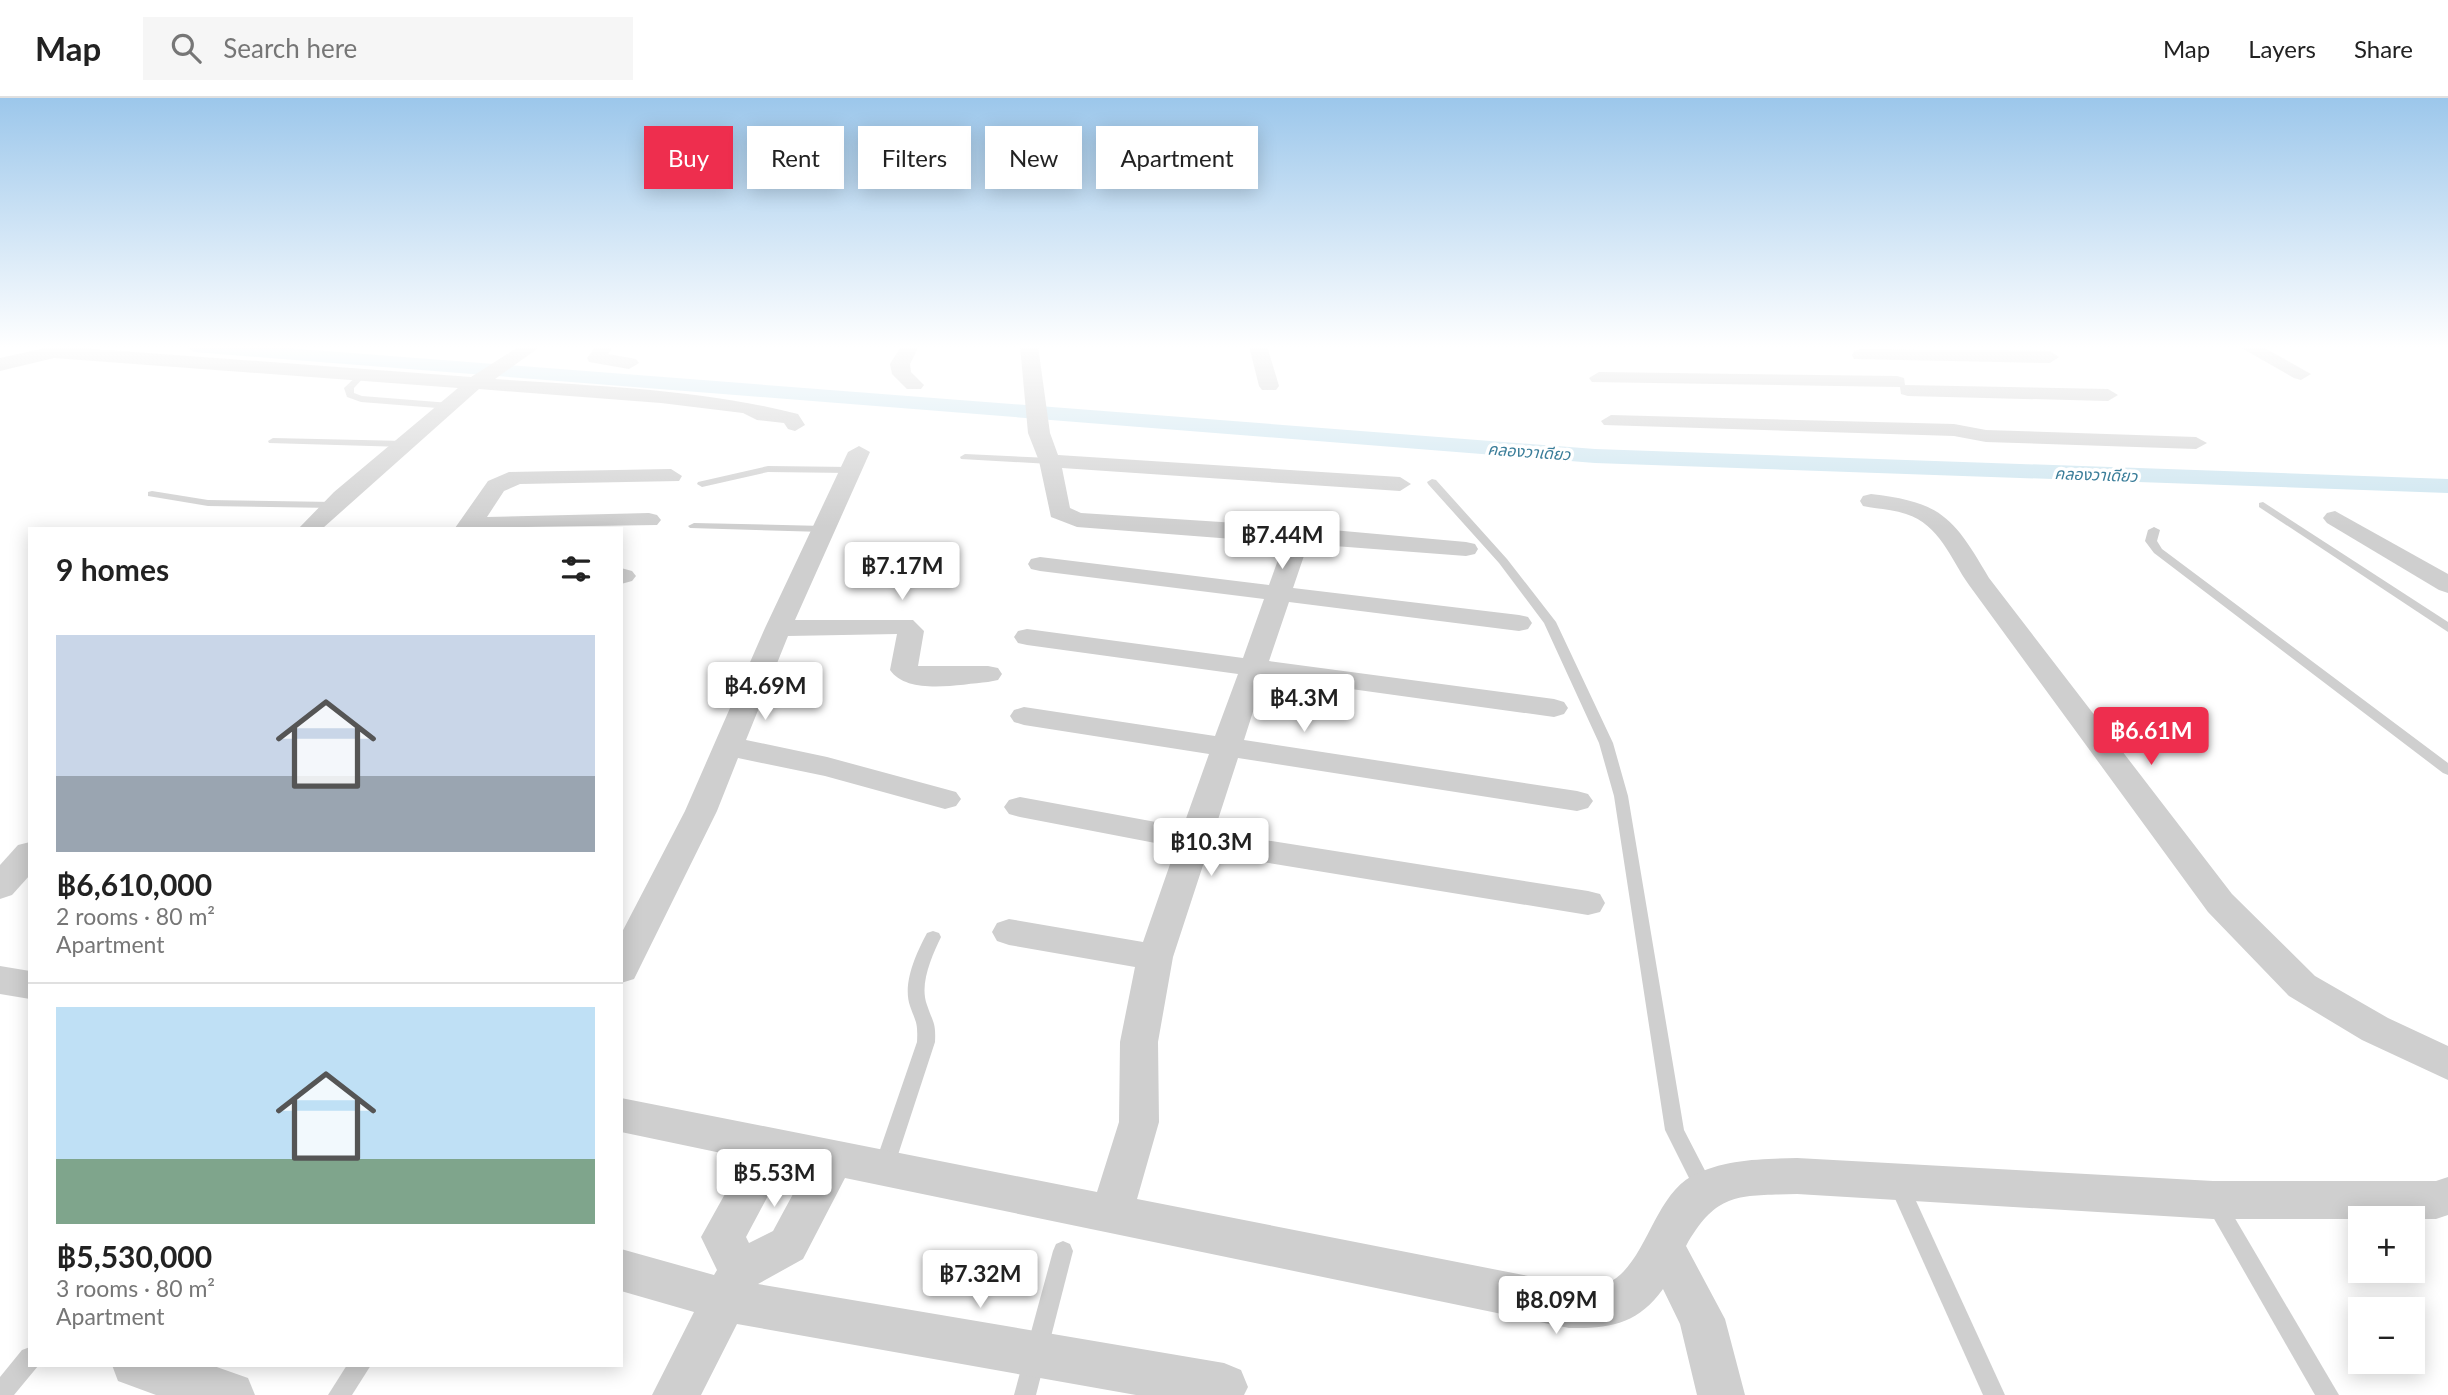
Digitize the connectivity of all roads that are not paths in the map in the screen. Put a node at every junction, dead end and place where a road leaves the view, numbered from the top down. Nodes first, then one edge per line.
1 (450, 406) edge
2 (734, 407) edge
3 (1036, 407) edge
4 (1927, 407) edge
5 (1611, 421) dead end
6 (795, 425) dead end
7 (1955, 430) junction
8 (273, 442) dead end
9 (2196, 443) dead end
10 (405, 444) junction
11 (965, 457) dead end
12 (855, 461) joint
13 (1050, 461) junction
14 (671, 476) dead end
15 (1432, 482) dead end
16 (702, 484) dead end
17 (1401, 484) dead end
18 (152, 494) dead end
19 (1871, 501) dead end
20 (335, 505) junction
21 (2263, 505) dead end
22 (2335, 518) dead end
23 (649, 520) dead end
24 (468, 526) edge
25 (694, 526) dead end
26 (311, 527) edge
27 (824, 529) junction
28 (2154, 530) dead end
29 (1299, 534) junction
30 (1466, 549) dead end
31 (1040, 564) dead end
32 (2448, 584) edge
33 (1278, 594) junction
34 (1519, 623) dead end
35 (778, 628) junction
36 (2448, 628) edge
37 (1027, 637) dead end
38 (1255, 669) junction
39 (988, 674) dead end
40 (1554, 708) dead end
41 (1024, 716) dead end
42 (729, 746) junction
43 (1228, 748) junction
44 (2448, 770) edge
45 (945, 799) dead end
46 (1577, 801) dead end
47 (1020, 807) dead end
48 (1196, 840) junction
49 (28, 855) edge
50 (0, 887) edge
51 (1588, 903) dead end
52 (1009, 932) dead end
53 (933, 937) dead end
54 (1155, 957) junction
55 (623, 965) edge
56 (0, 980) edge
57 (28, 985) edge
58 (2448, 1064) edge
59 (623, 1115) edge
60 (773, 1147) junction
61 (834, 1158) junction
62 (884, 1168) junction
63 (1898, 1182) junction
64 (1705, 1190) junction
65 (2448, 1196) edge
66 (2213, 1200) junction
67 (1111, 1214) junction
68 (1664, 1247) junction
69 (1063, 1251) dead end
70 (623, 1270) edge
71 (732, 1286) junction
72 (28, 1359) edge
73 (141, 1367) edge
74 (359, 1367) edge
75 (1030, 1374) edge
76 (1224, 1387) dead end
77 (0, 1394) edge
78 (231, 1395) edge
79 (339, 1395) edge
80 (676, 1395) edge
81 (1721, 1395) edge
82 (1994, 1395) edge
83 (2328, 1395) edge

1 - 10 street
2 - 6 street
3 - 13 street
4 - 7 street
5 - 7 street
7 - 9 street
8 - 10 lane
10 - 20 street
11 - 13 lane
12 - 16 lane
12 - 27 street
13 - 17 street
13 - 29 street
14 - 24 street
15 - 64 lane
18 - 20 lane
19 - 58 street
20 - 26 street
21 - 36 lane
22 - 32 street
23 - 24 street
25 - 27 lane
27 - 35 street
28 - 44 lane
29 - 30 street
29 - 33 street
31 - 33 street
33 - 34 street
33 - 38 street
35 - 39 street
35 - 42 street
37 - 38 street
38 - 40 street
38 - 43 street
41 - 43 street
42 - 45 street
42 - 55 street
43 - 46 street
43 - 48 street
47 - 48 street
48 - 51 street
48 - 54 street
49 - 50 street
52 - 54 street
53 - 62 lane
54 - 67 street
56 - 57 street
59 - 60 street
60 - 61 street
60 - 71 street
61 - 62 street
61 - 71 street
62 - 67 street
63 - 64 street
63 - 66 street
63 - 82 lane
64 - 68 street
65 - 66 street
66 - 83 lane
67 - 68 street
68 - 81 street
69 - 75 lane
70 - 71 street
71 - 75 street
71 - 80 street
72 - 77 lane
73 - 78 street
74 - 79 lane
75 - 76 street

